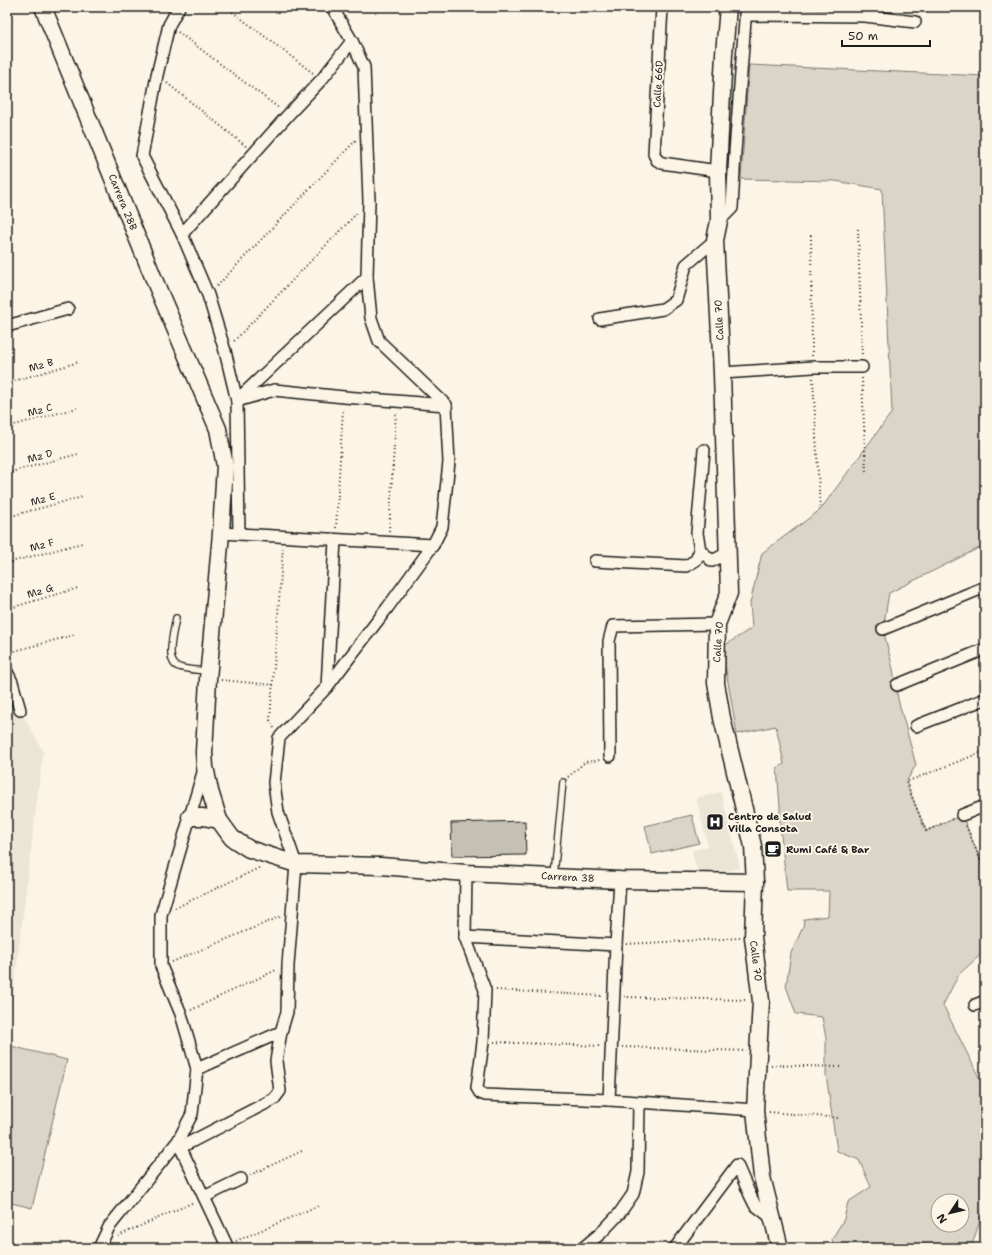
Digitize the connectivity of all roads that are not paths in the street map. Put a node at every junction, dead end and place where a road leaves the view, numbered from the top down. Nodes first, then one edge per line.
1 (43, 7) edge
2 (179, 7) edge
3 (332, 7) edge
4 (662, 7) edge
5 (728, 7) edge
6 (746, 11) edge
7 (814, 11) edge
8 (865, 11) edge
9 (915, 22) dead end
10 (352, 41) junction
11 (718, 171) junction
12 (719, 221) junction
13 (182, 234) junction
14 (715, 240) junction
15 (367, 278) junction
16 (68, 309) dead end
17 (600, 318) dead end
18 (7, 326) edge
19 (862, 367) road end
20 (722, 373) junction
21 (237, 401) junction
22 (446, 405) junction
23 (704, 450) dead end
24 (221, 533) junction
25 (239, 534) junction
26 (335, 540) junction
27 (433, 545) junction
28 (700, 550) junction
29 (728, 554) junction
30 (595, 561) dead end
31 (985, 588) edge
32 (176, 618) dead end
33 (717, 624) junction
34 (883, 629) dead end
35 (985, 649) edge
36 (7, 672) edge
37 (208, 675) junction
38 (897, 686) dead end
39 (327, 687) junction
40 (985, 699) edge
41 (20, 710) dead end
42 (916, 726) dead end
43 (610, 756) road end
44 (205, 767) junction
45 (563, 782) road end
46 (985, 806) edge
47 (962, 815) road end
48 (190, 817) junction
49 (219, 820) junction
50 (296, 864) junction
51 (466, 873) junction
52 (554, 876) junction
53 (620, 880) junction
54 (755, 882) junction
55 (465, 938) junction
56 (616, 945) junction
57 (281, 1032) junction
58 (197, 1069) junction
59 (609, 1100) junction
60 (639, 1103) junction
61 (755, 1110) junction
62 (179, 1144) junction
63 (241, 1179) road end
64 (204, 1197) junction
65 (773, 1219) junction
66 (99, 1246) edge
67 (228, 1247) edge
68 (583, 1248) edge
69 (676, 1248) edge
70 (780, 1248) edge

1 - 24 street, Carrera 28B
2 - 13 street
3 - 10 street
4 - 11 street, Calle 66D
5 - 11 street, Calle 70
6 - 7 street
6 - 12 street
7 - 8 street
8 - 9 street
10 - 13 street
10 - 15 street
11 - 12 street, Calle 70
12 - 14 street, Calle 70
13 - 21 street
14 - 17 street
14 - 20 street, Calle 70
15 - 21 street
15 - 22 street
16 - 18 street
19 - 20 street
20 - 29 street, Calle 70
21 - 22 street
21 - 25 street
22 - 27 street
23 - 28 street
24 - 25 street
24 - 37 street, Carrera 28B
25 - 26 street
26 - 27 street
26 - 39 street
27 - 39 street
28 - 29 street
28 - 30 street
29 - 33 street, Calle 70
31 - 34 street
32 - 37 lane
33 - 43 street
33 - 54 street, Calle 70
35 - 38 street
36 - 41 street
37 - 44 street, Carrera 38
39 - 50 street
40 - 42 street
44 - 48 street
44 - 49 street, Carrera 38
45 - 52 lane
46 - 47 street
48 - 49 street
48 - 58 street
49 - 50 street, Carrera 38
50 - 51 street, Carrera 38
50 - 57 street
51 - 52 street, Carrera 38
51 - 55 street
52 - 53 street, Carrera 38
53 - 54 street, Carrera 38
53 - 56 street
54 - 61 street, Calle 70
55 - 56 street
55 - 59 street
56 - 59 street
57 - 58 street
57 - 62 street
58 - 62 street
59 - 60 street
60 - 61 street
60 - 68 street
61 - 65 street, Calle 70
62 - 64 street
62 - 66 street
63 - 64 street
64 - 67 street
65 - 69 street
65 - 70 street, Calle 70

